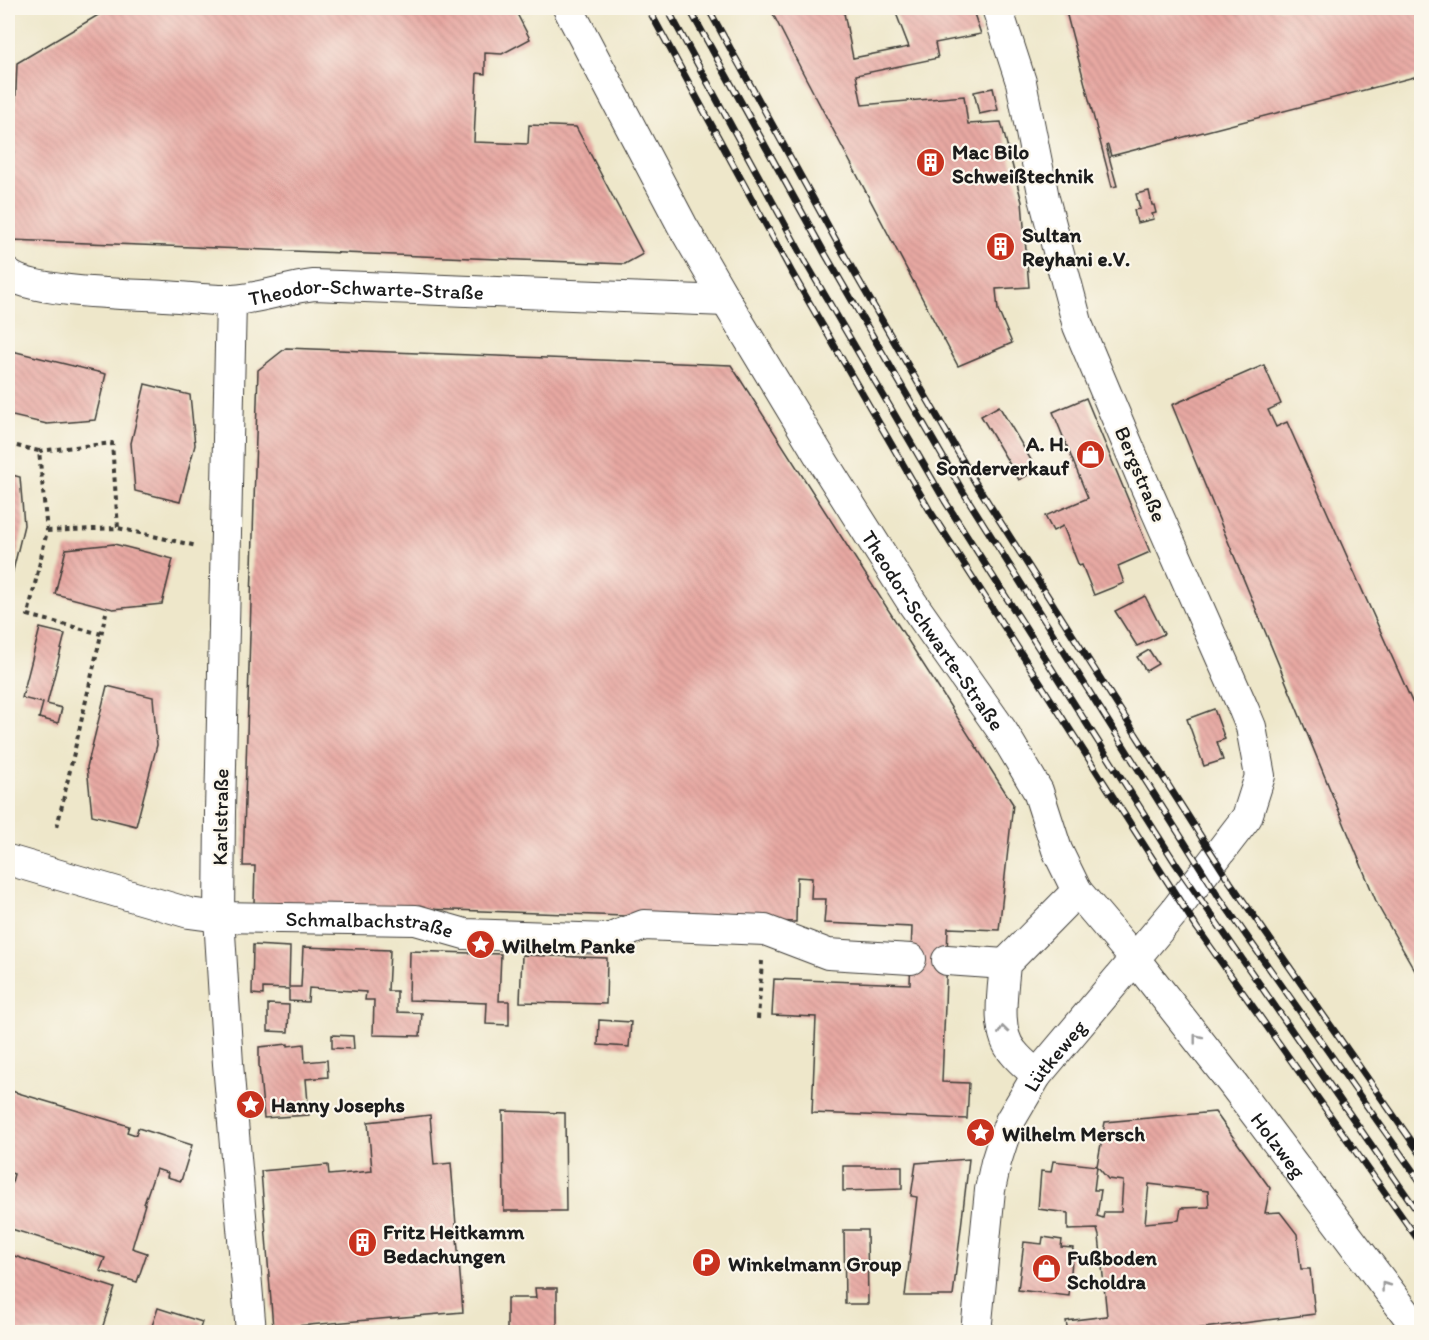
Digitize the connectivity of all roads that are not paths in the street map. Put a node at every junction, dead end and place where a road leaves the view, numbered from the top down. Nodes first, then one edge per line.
1 (568, 8) edge
2 (998, 8) edge
3 (8, 274) edge
4 (231, 300) junction
5 (726, 301) junction
6 (8, 860) edge
7 (1077, 891) junction
8 (1174, 912) joint
9 (219, 917) junction
10 (1134, 958) junction
11 (910, 959) dead end
12 (947, 960) dead end
13 (1005, 964) junction
14 (1037, 1075) junction
15 (251, 1332) edge
16 (976, 1332) edge
17 (1420, 1332) edge

1 - 5 street, Theodor-Schwarte-Straße
2 - 8 street, Bergstraße
3 - 4 street, Theodor-Schwarte-Straße
4 - 5 street, Theodor-Schwarte-Straße
4 - 9 street, Karlstraße
5 - 7 street, Theodor-Schwarte-Straße
6 - 9 street, Schmalbachstraße
7 - 10 street, Theodor-Schwarte-Straße
7 - 13 street
8 - 10 street, Lütkeweg
9 - 11 street, Schmalbachstraße
9 - 15 street, Karlstraße
10 - 14 street, Lütkeweg
17 -> 10 street, Holzweg
12 - 13 street
14 -> 13 street
14 - 16 street, Lütkeweg

